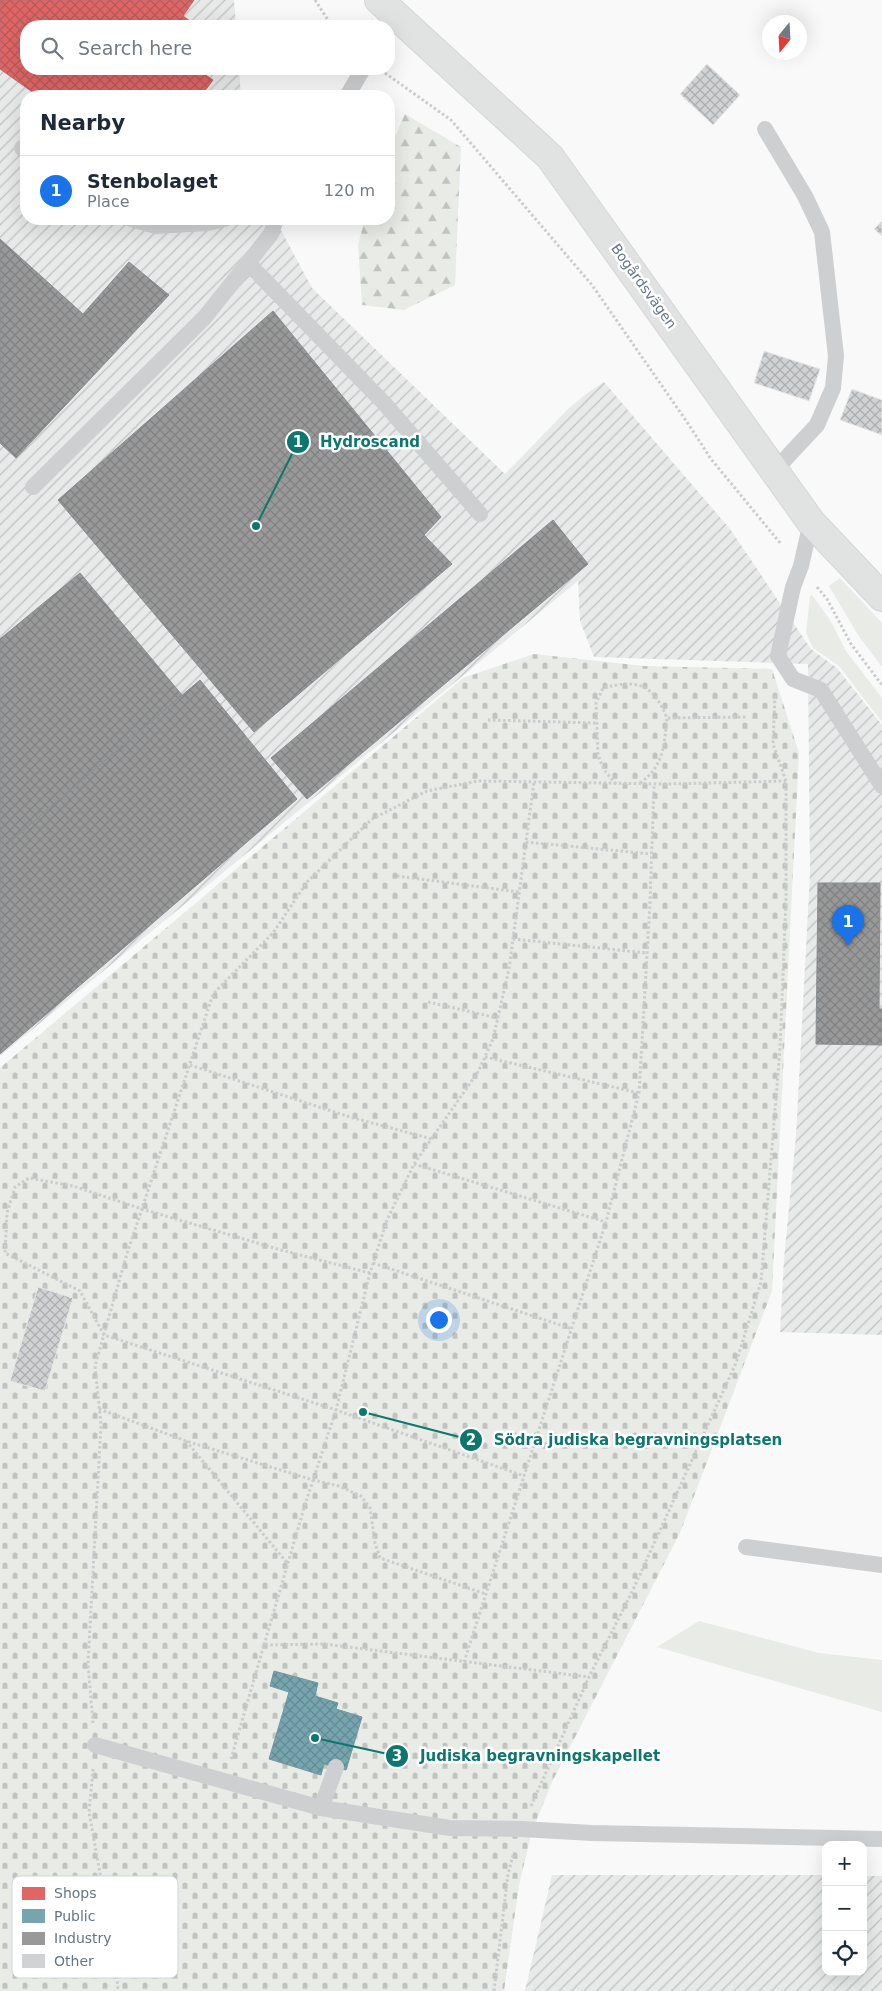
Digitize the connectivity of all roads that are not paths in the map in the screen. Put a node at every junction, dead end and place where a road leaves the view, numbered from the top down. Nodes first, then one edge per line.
1 (395, 21) edge
2 (359, 75) edge
3 (350, 90) edge
4 (765, 129) dead end
5 (152, 225) edge
6 (173, 225) edge
7 (274, 225) edge
8 (248, 263) junction
9 (775, 470) junction
10 (33, 487) dead end
11 (480, 514) dead end
12 (812, 522) junction
13 (882, 597) edge
14 (882, 786) edge
15 (746, 1547) dead end
16 (882, 1565) edge
17 (95, 1745) road end
18 (336, 1767) dead end
19 (322, 1808) junction
20 (882, 1839) edge

1 - 9 street, Bogårdsvägen
2 - 3 lane
4 - 9 lane
5 - 6 lane
7 - 8 lane
8 - 10 lane
8 - 11 lane
9 - 12 street, Bogårdsvägen
12 - 13 street, Bogårdsvägen
12 - 14 lane
15 - 16 lane
17 - 19 lane
18 - 19 lane
19 - 20 lane

